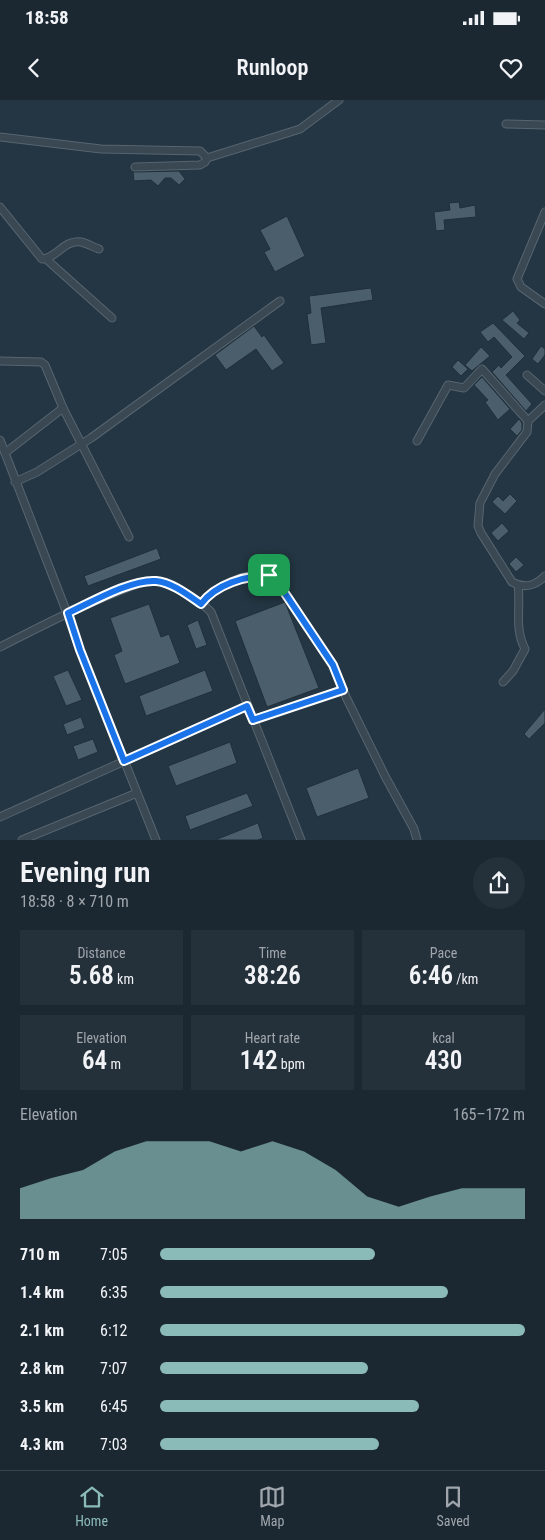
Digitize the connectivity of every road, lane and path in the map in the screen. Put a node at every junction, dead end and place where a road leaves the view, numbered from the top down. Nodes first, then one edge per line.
1 (339, 100) edge
2 (506, 124) dead end
3 (545, 124) edge
4 (0, 137) edge
5 (207, 158) junction
6 (136, 167) dead end
7 (0, 207) edge
8 (545, 212) edge
9 (99, 249) dead end
10 (46, 259) junction
11 (280, 301) dead end
12 (545, 304) edge
13 (112, 318) dead end
14 (0, 361) edge
15 (527, 375) dead end
16 (545, 391) edge
17 (545, 405) edge
18 (63, 408) junction
19 (528, 421) junction
20 (0, 440) edge
21 (417, 440) dead end
22 (83, 443) junction
23 (5, 453) junction
24 (16, 482) junction
25 (129, 536) dead end
26 (545, 576) edge
27 (518, 586) junction
28 (201, 604) junction
29 (68, 613) junction
30 (0, 647) edge
31 (503, 682) dead end
32 (343, 690) junction
33 (247, 706) junction
34 (253, 720) junction
35 (124, 761) junction
36 (137, 793) junction
37 (0, 817) edge
38 (22, 840) edge
39 (156, 840) edge
40 (301, 840) edge
41 (417, 840) edge

1 - 5 street
2 - 3 street
4 - 5 street
5 - 6 street
7 - 10 street
8 - 12 street
9 - 10 street
10 - 13 street
11 - 22 street
14 - 18 street
15 - 16 street
17 - 19 street
18 - 22 street
18 - 23 street
19 - 21 street
19 - 27 street
20 - 23 street
22 - 24 street
22 - 25 street
23 - 24 street
24 - 29 street
26 - 27 street
27 - 31 street
28 - 29 street
28 - 32 street
28 - 33 street
29 - 30 street
29 - 35 street
32 - 34 street
32 - 41 street
33 - 34 street
33 - 35 street
34 - 40 street
35 - 36 street
35 - 37 street
36 - 38 street
36 - 39 street

